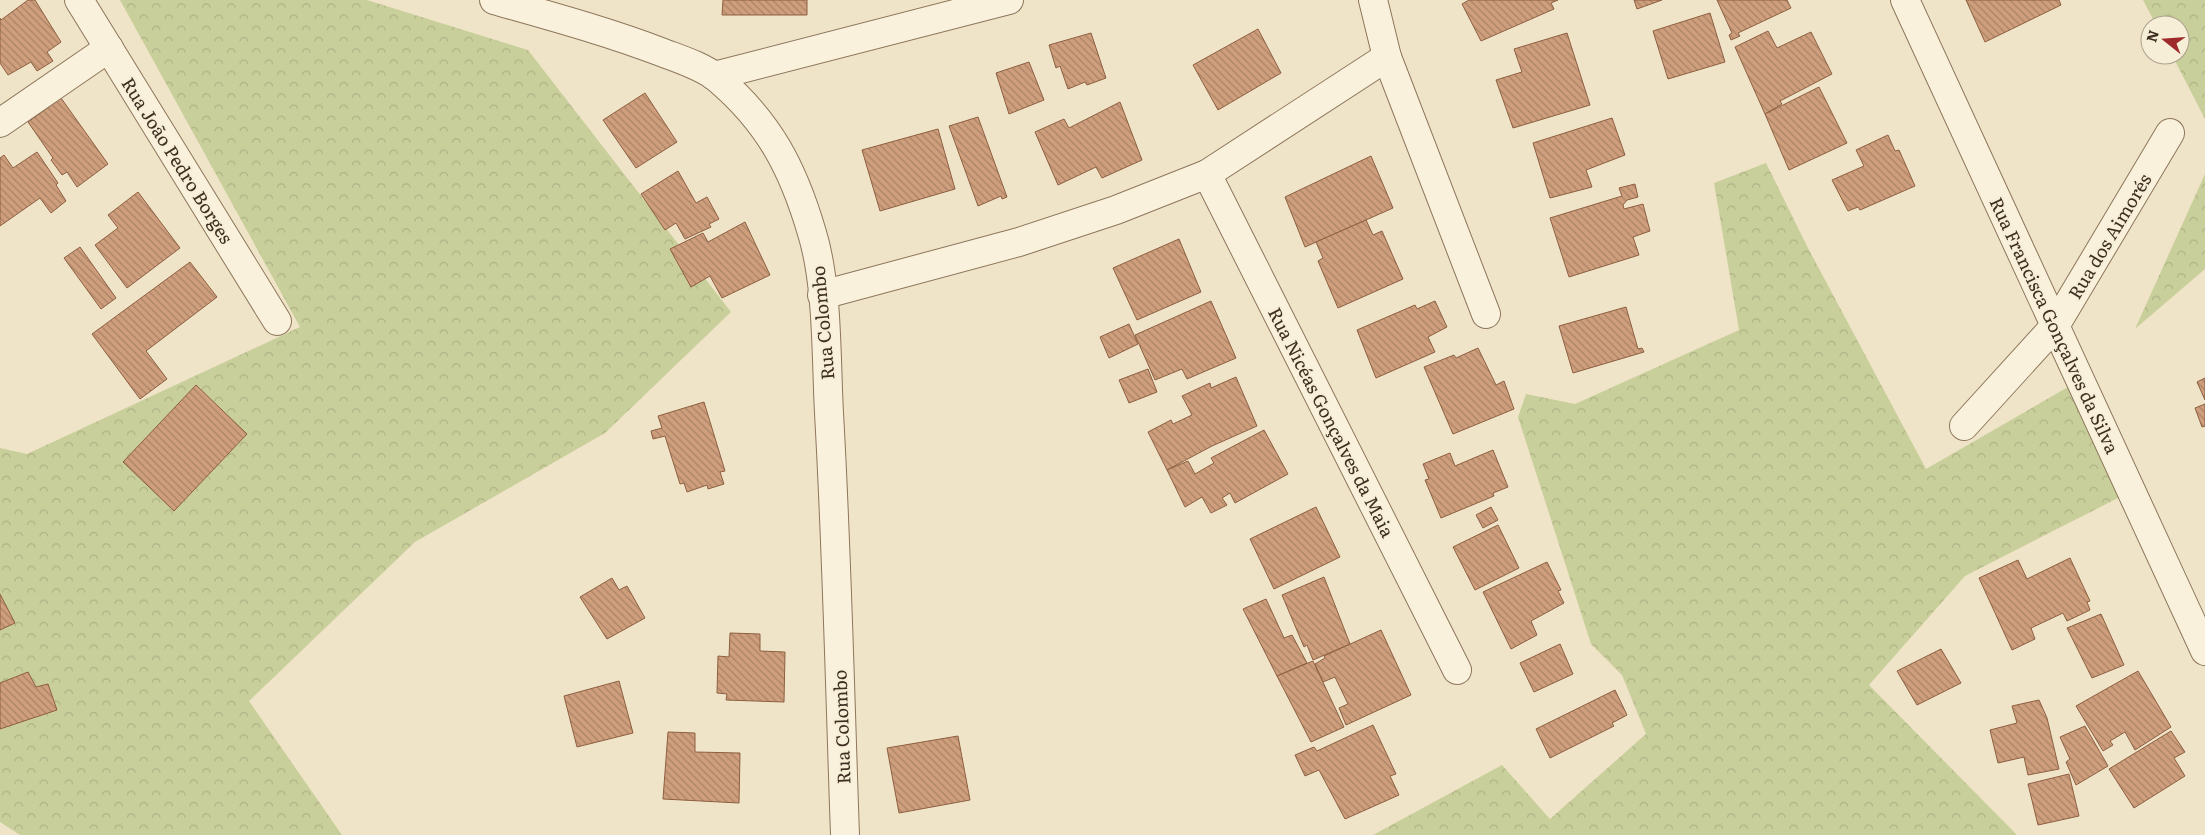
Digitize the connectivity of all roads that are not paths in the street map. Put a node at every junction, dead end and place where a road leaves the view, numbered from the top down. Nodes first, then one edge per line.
1 (79, 0) edge
2 (494, 0) edge
3 (1009, 0) edge
4 (1373, 0) edge
5 (1905, 0) edge
6 (109, 48) junction
7 (1387, 58) junction
8 (714, 76) junction
9 (0, 123) edge
10 (2170, 133) dead end
11 (1207, 174) junction
12 (822, 296) junction
13 (1486, 314) dead end
14 (277, 321) dead end
15 (2056, 326) junction
16 (1964, 426) dead end
17 (2205, 651) edge
18 (1457, 670) dead end
19 (845, 835) edge

1 - 6 street, Rua João Pedro Borges
2 - 8 street, Rua Colombo
3 - 8 street
4 - 7 street
5 - 15 street, Rua Francisca Gonçalves da Silva
6 - 9 street
6 - 14 street, Rua João Pedro Borges
7 - 11 street
7 - 13 street
8 - 12 street, Rua Colombo
10 - 15 street, Rua dos Aimorés
11 - 12 street
11 - 18 street, Rua Nicéas Gonçalves da Maia
12 - 19 street, Rua Colombo
15 - 16 street, Rua dos Aimorés
15 - 17 street, Rua Francisca Gonçalves da Silva

